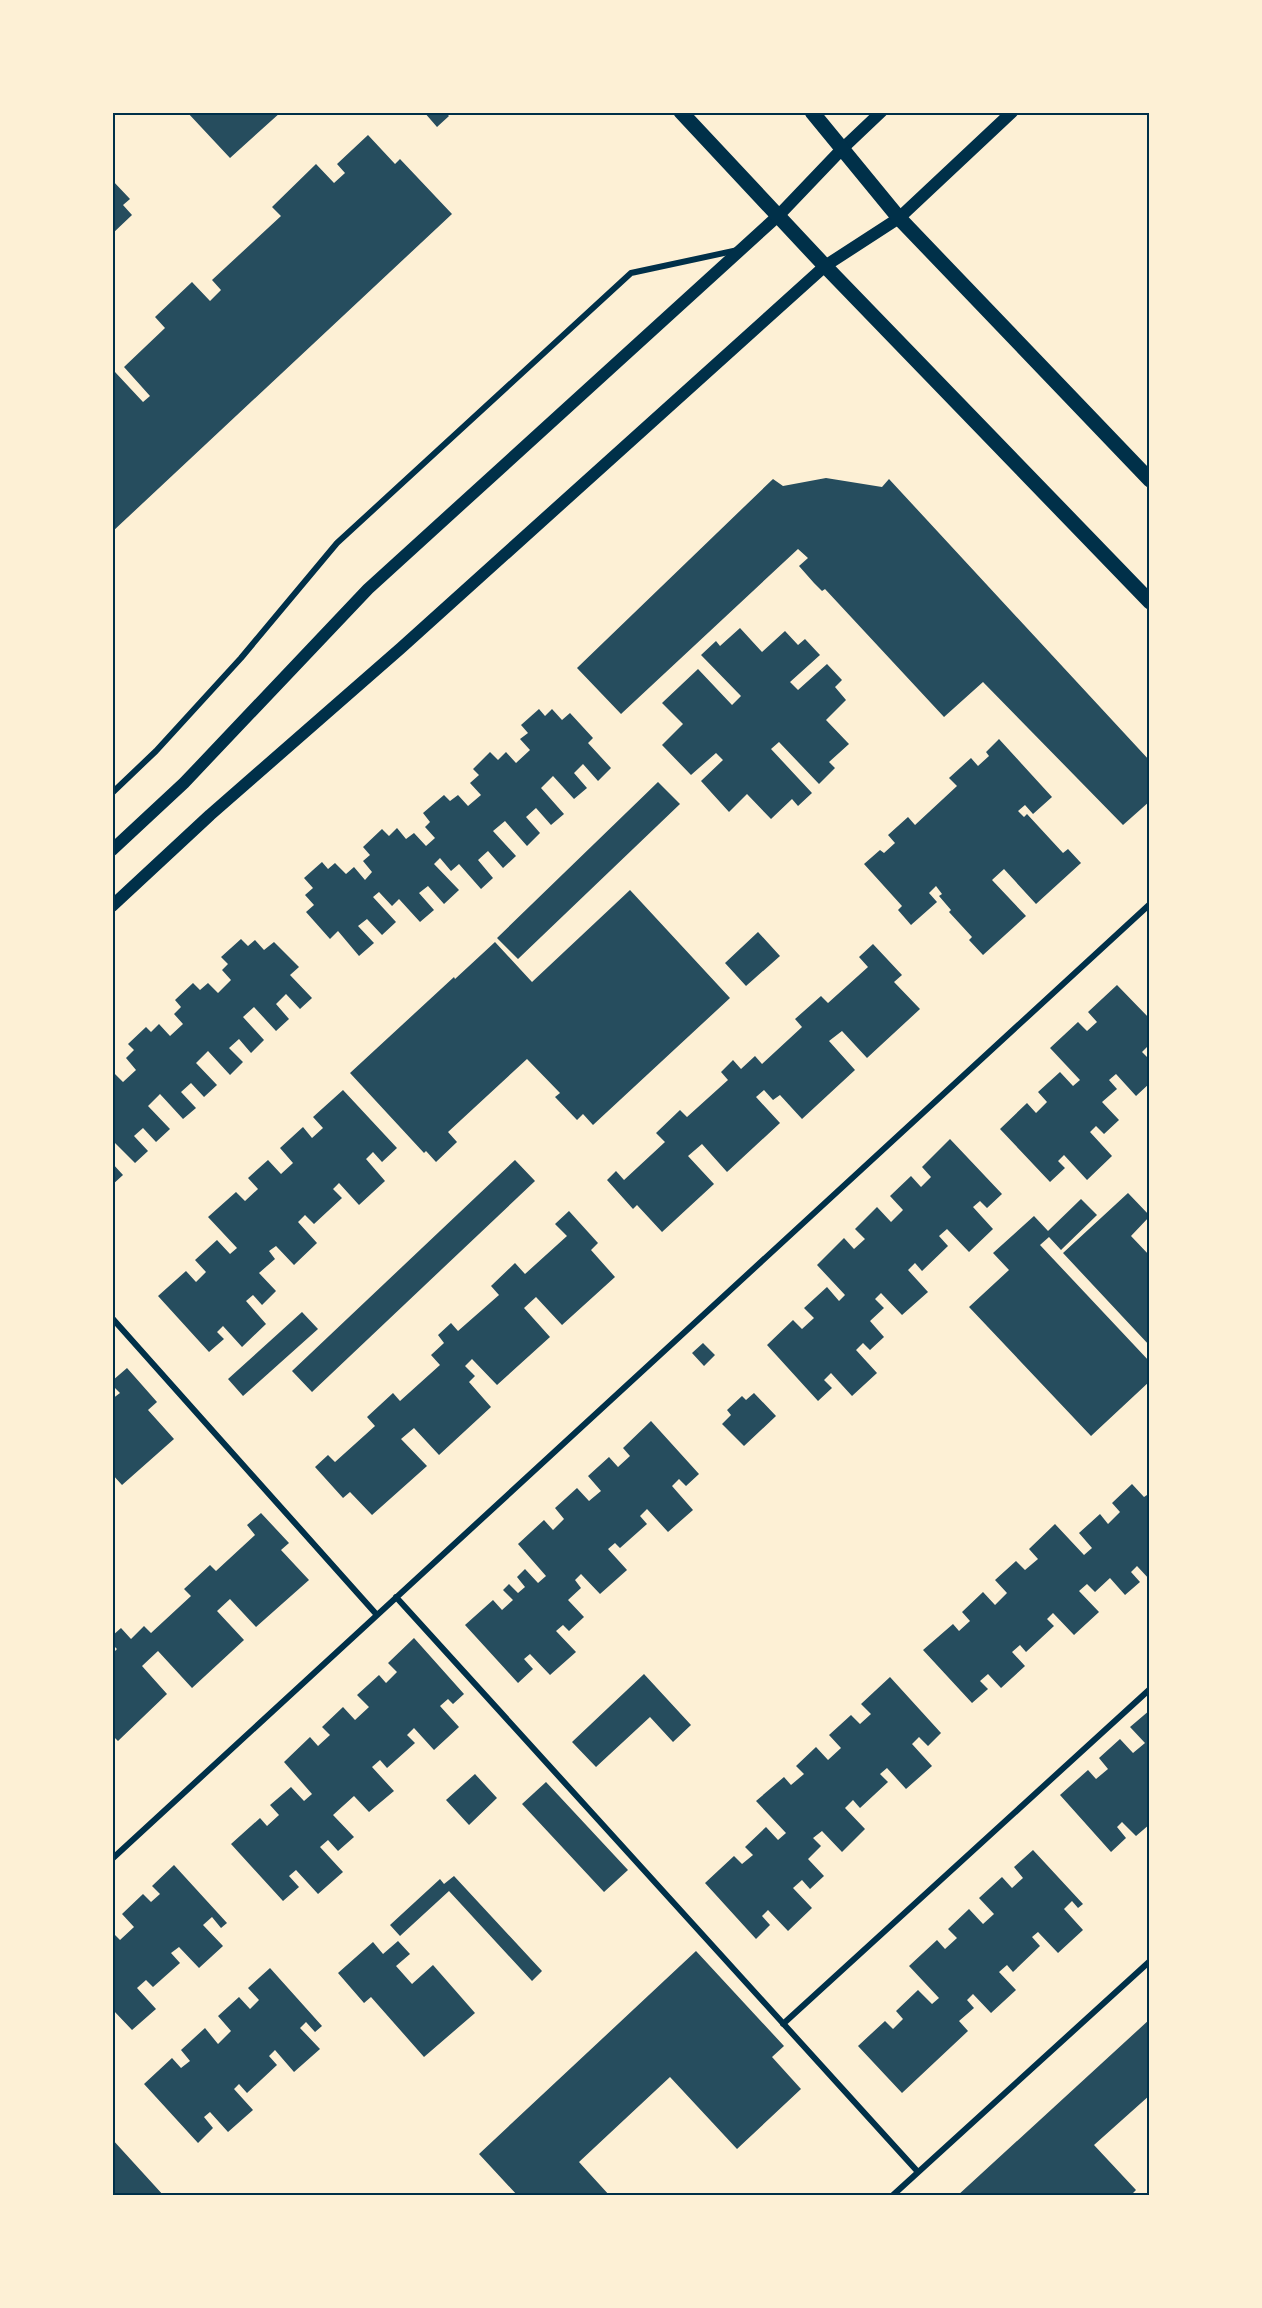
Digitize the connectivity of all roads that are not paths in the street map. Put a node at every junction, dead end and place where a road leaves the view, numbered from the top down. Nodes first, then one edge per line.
1 (681, 112) edge
2 (812, 112) edge
3 (881, 112) edge
4 (1012, 112) edge
5 (842, 149) junction
6 (779, 215) junction
7 (899, 218) junction
8 (742, 249) junction
9 (825, 266) junction
10 (1149, 480) edge
11 (1149, 602) edge
12 (112, 793) edge
13 (112, 850) edge
14 (1149, 904) edge
15 (112, 906) edge
16 (112, 1318) edge
17 (396, 1598) junction
18 (377, 1615) junction
19 (1149, 1689) edge
20 (112, 1859) edge
21 (1149, 1961) edge
22 (783, 2024) junction
23 (918, 2172) junction
24 (892, 2196) edge

1 - 6 main road
2 - 5 main road
3 - 5 main road
4 - 7 main road
5 - 6 main road
5 - 7 main road
6 - 8 main road
6 - 9 main road
7 - 9 main road
7 - 10 main road
8 - 12 street
8 - 13 main road
9 - 11 main road
9 - 15 main road
14 - 17 street
16 - 18 street
17 - 18 street
17 - 22 street
18 - 20 street
19 - 22 street
21 - 23 street
22 - 23 street
23 - 24 street

